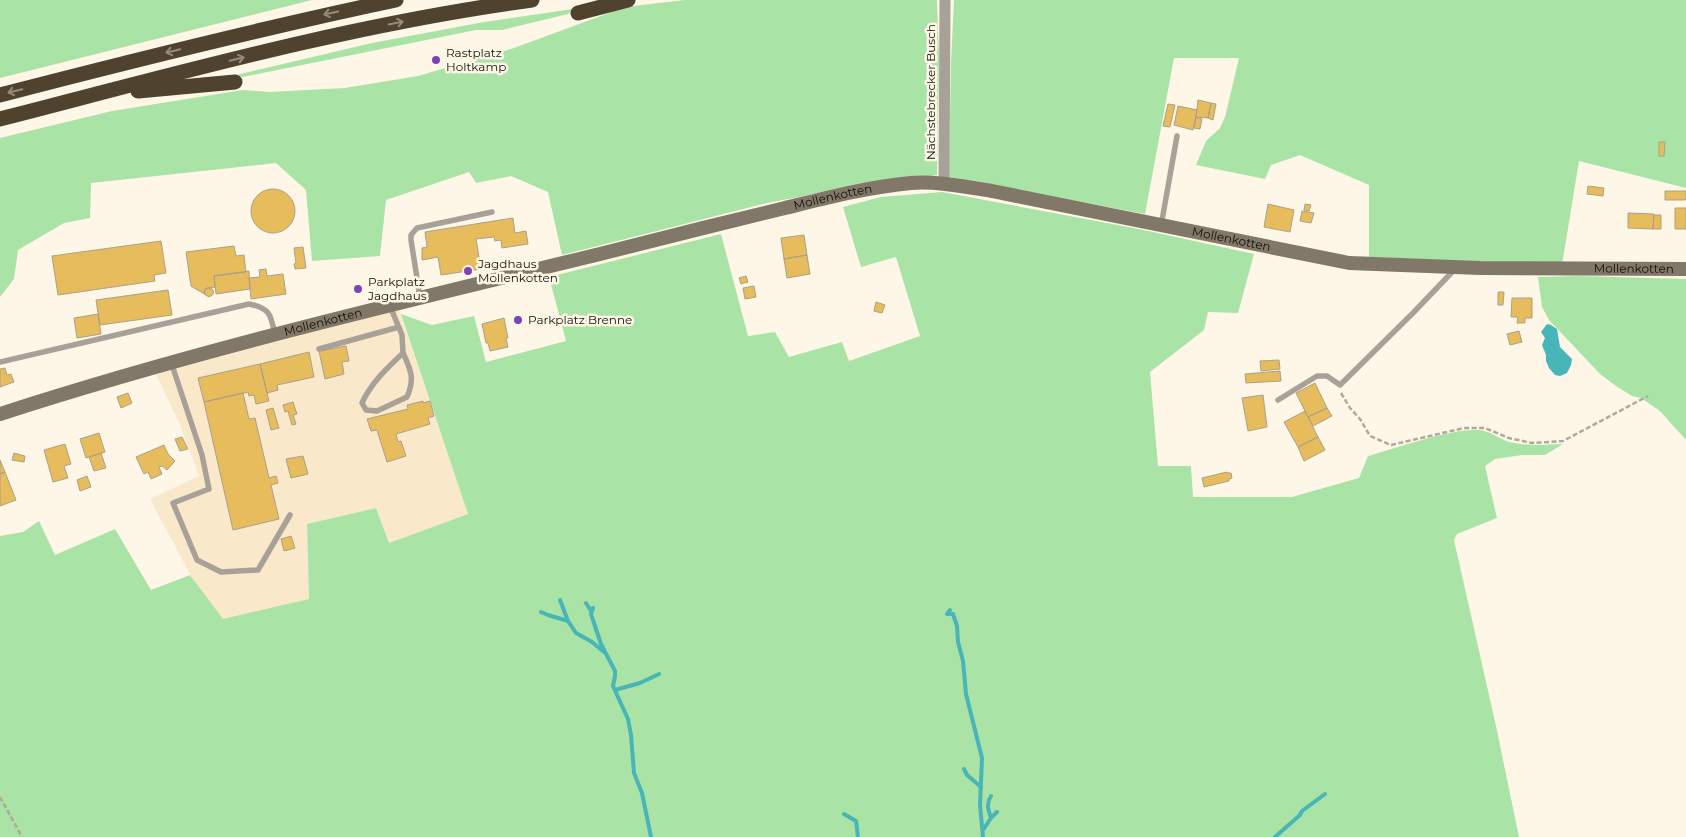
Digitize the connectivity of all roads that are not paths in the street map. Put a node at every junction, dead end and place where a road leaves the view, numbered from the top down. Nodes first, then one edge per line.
1 (396, 0) edge
2 (532, 0) edge
3 (628, 0) edge
4 (945, 0) edge
5 (578, 13) dead end
6 (235, 82) dead end
7 (0, 95) edge
8 (89, 96) junction
9 (0, 119) edge
10 (1177, 136) dead end
11 (944, 183) junction
12 (492, 212) dead end
13 (1161, 226) junction
14 (1456, 267) junction
15 (1686, 270) edge
16 (420, 299) junction
17 (390, 306) junction
18 (399, 327) junction
19 (275, 335) junction
20 (319, 349) dead end
21 (403, 353) junction
22 (0, 362) edge
23 (171, 362) junction
24 (1278, 400) dead end
25 (0, 414) edge
26 (290, 516) dead end

1 -> 7 highway
8 -> 2 highway
3 - 5 highway
4 - 11 street, Nächstebrecker Busch
6 - 8 highway
8 - 9 highway
10 - 13 lane
11 - 13 main road, Mollenkotten
11 - 16 main road, Mollenkotten
12 - 16 lane
13 - 14 main road, Mollenkotten
14 - 15 main road, Mollenkotten
14 - 24 lane
16 - 17 main road, Mollenkotten
17 - 18 lane
17 - 19 main road, Mollenkotten
18 - 20 lane
18 - 21 lane
19 - 22 lane
19 - 23 main road, Mollenkotten
21 - 21 lane
23 - 25 main road, Mollenkotten
23 - 26 lane

